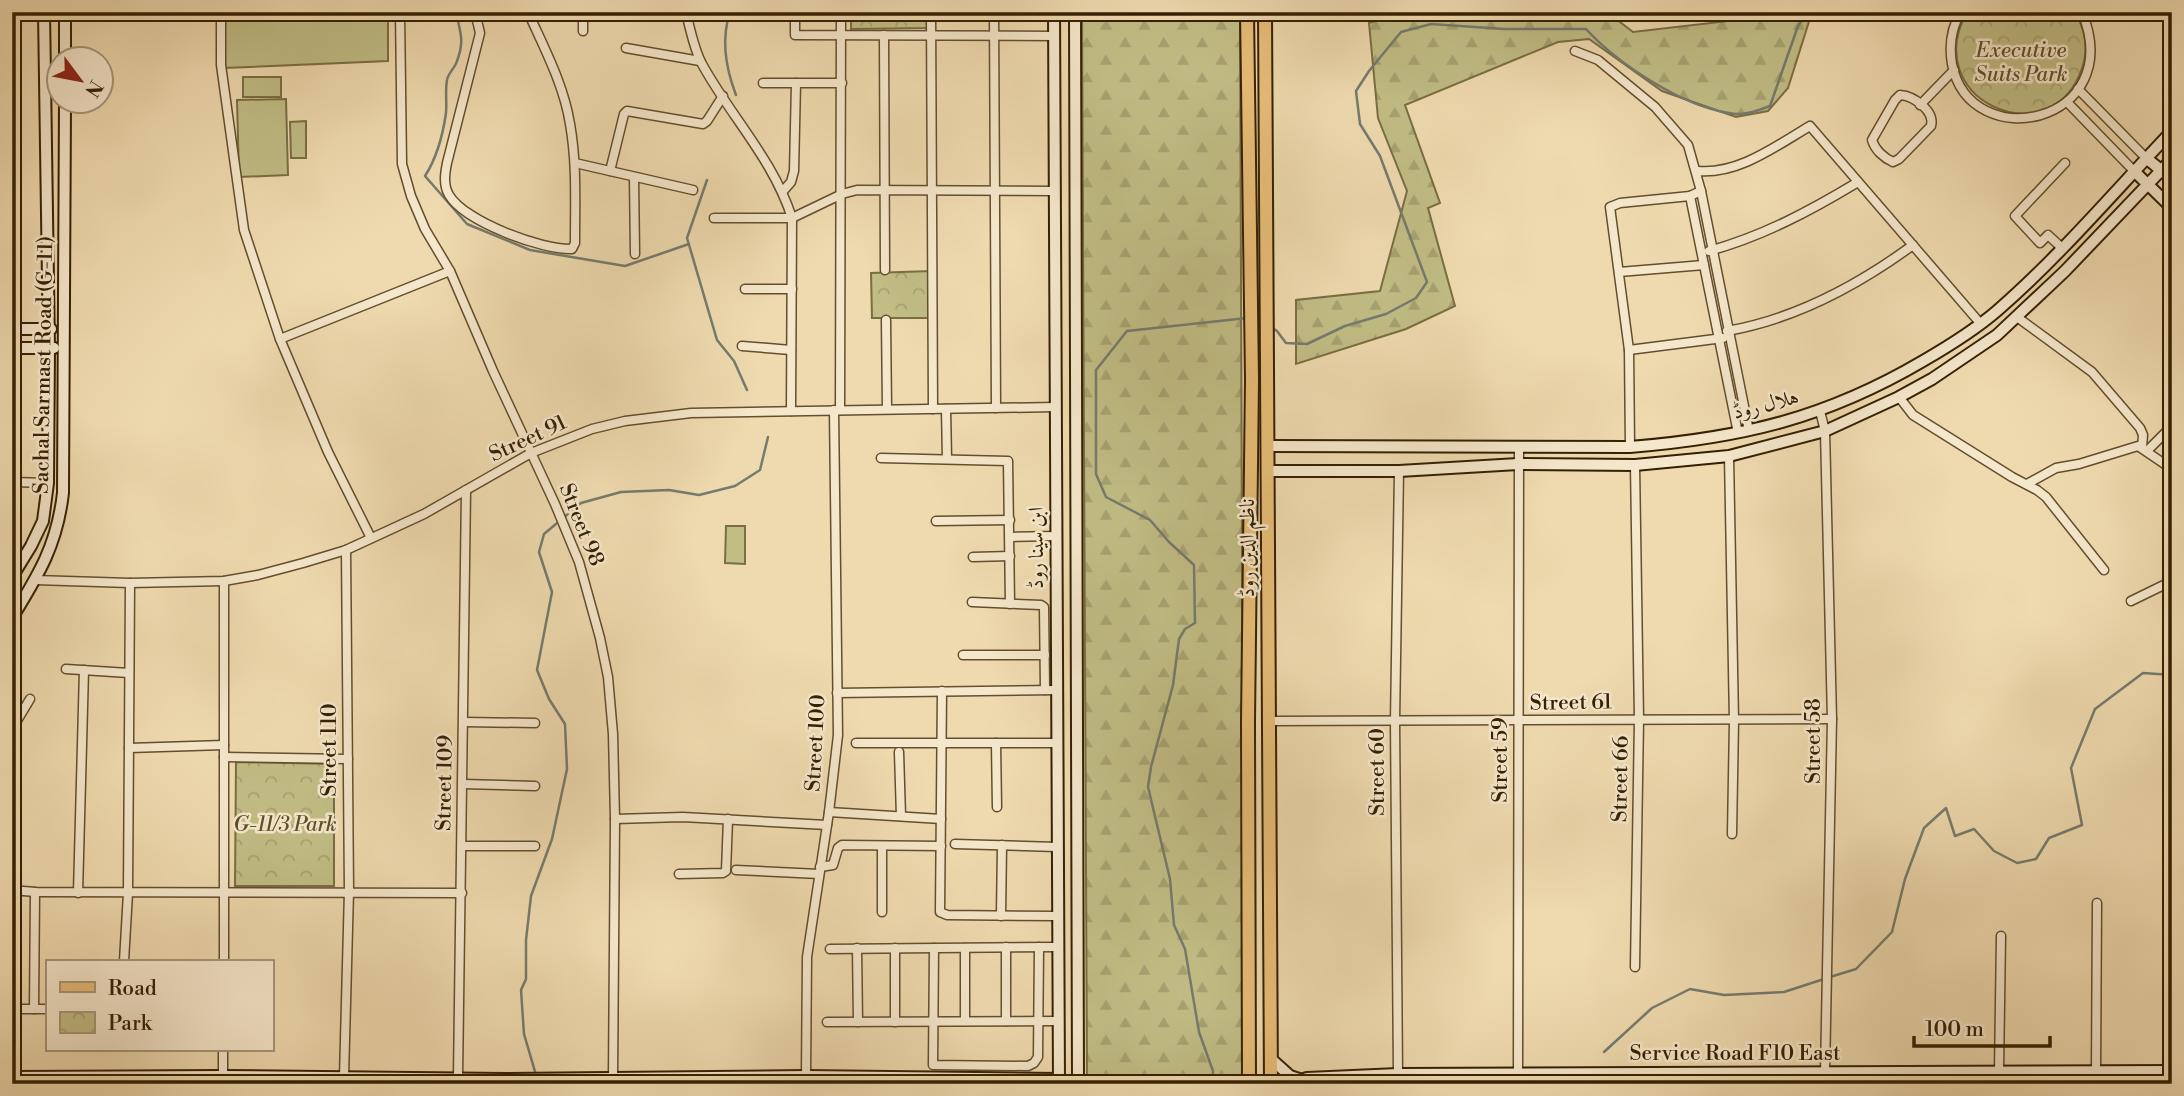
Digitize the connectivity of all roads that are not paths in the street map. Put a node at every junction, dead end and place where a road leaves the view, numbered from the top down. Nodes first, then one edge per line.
1 (44, 12) edge
2 (65, 12) edge
3 (221, 12) edge
4 (400, 12) edge
5 (475, 12) edge
6 (528, 12) edge
7 (583, 12) edge
8 (686, 12) edge
9 (795, 12) edge
10 (841, 12) edge
11 (931, 12) edge
12 (994, 12) edge
13 (1054, 12) edge
14 (1075, 12) edge
15 (1247, 12) edge
16 (1265, 12) edge
17 (1961, 12) edge
18 (2082, 12) edge
19 (583, 31) dead end
20 (841, 36) junction
21 (884, 36) junction
22 (931, 36) junction
23 (994, 36) junction
24 (1054, 36) junction
25 (65, 46) edge
26 (626, 48) dead end
27 (1575, 51) dead end
28 (700, 61) junction
29 (1954, 70) junction
30 (763, 83) dead end
31 (796, 83) junction
32 (842, 83) junction
33 (2078, 89) junction
34 (723, 96) junction
35 (2067, 102) junction
36 (1920, 105) junction
37 (65, 116) edge
38 (2172, 131) edge
39 (2146, 158) junction
40 (2172, 159) edge
41 (575, 163) junction
42 (2065, 163) dead end
43 (2162, 169) junction
44 (2134, 170) junction
45 (610, 171) junction
46 (1697, 172) junction
47 (634, 177) junction
48 (2172, 179) edge
49 (1858, 182) junction
50 (2147, 185) junction
51 (693, 190) dead end
52 (886, 190) junction
53 (931, 190) junction
54 (783, 191) junction
55 (994, 191) junction
56 (1055, 191) junction
57 (1701, 191) junction
58 (842, 194) junction
59 (1690, 196) junction
60 (2172, 208) edge
61 (715, 218) dead end
62 (792, 218) junction
63 (1913, 245) junction
64 (2062, 248) junction
65 (1713, 250) junction
66 (1701, 253) junction
67 (635, 254) dead end
68 (1704, 265) junction
69 (885, 270) dead end
70 (450, 271) junction
71 (1619, 272) junction
72 (745, 289) dead end
73 (792, 289) junction
74 (2017, 317) junction
75 (886, 320) dead end
76 (1980, 323) junction
77 (12, 329) edge
78 (48, 329) junction
79 (64, 329) junction
80 (1725, 335) junction
81 (280, 340) junction
82 (742, 346) dead end
83 (12, 348) edge
84 (49, 348) junction
85 (64, 348) junction
86 (791, 350) junction
87 (1629, 350) junction
88 (1267, 377) junction
89 (1252, 379) junction
90 (1899, 397) junction
91 (996, 408) junction
92 (933, 409) junction
93 (946, 409) junction
94 (837, 410) junction
95 (887, 410) junction
96 (1055, 410) junction
97 (791, 411) junction
98 (1820, 411) junction
99 (1077, 412) junction
100 (2172, 426) edge
101 (1825, 431) junction
102 (1743, 432) junction
103 (1267, 446) junction
104 (1519, 447) junction
105 (1630, 447) junction
106 (2144, 449) junction
107 (531, 453) junction
108 (1729, 456) junction
109 (881, 458) dead end
110 (947, 459) junction
111 (1518, 464) junction
112 (1635, 465) junction
113 (2172, 469) edge
114 (1267, 471) junction
115 (1399, 471) junction
116 (12, 482) edge
117 (48, 483) junction
118 (2027, 484) junction
119 (466, 490) junction
120 (1010, 520) junction
121 (936, 521) dead end
122 (1056, 536) junction
123 (1010, 537) junction
124 (371, 538) junction
125 (346, 550) junction
126 (1010, 556) junction
127 (973, 557) dead end
128 (2104, 570) dead end
129 (12, 577) edge
130 (35, 580) junction
131 (224, 581) junction
132 (2172, 581) edge
133 (130, 583) junction
134 (2131, 601) dead end
135 (972, 602) dead end
136 (1010, 604) junction
137 (1250, 608) junction
138 (1268, 608) junction
139 (12, 618) edge
140 (963, 655) dead end
141 (1045, 655) junction
142 (66, 669) dead end
143 (84, 670) junction
144 (130, 673) junction
145 (1051, 690) junction
146 (942, 691) junction
147 (837, 693) junction
148 (30, 699) dead end
149 (1639, 719) junction
150 (1832, 719) junction
151 (1268, 721) junction
152 (1395, 721) junction
153 (1518, 721) junction
154 (1734, 721) junction
155 (464, 722) junction
156 (535, 723) dead end
157 (12, 729) edge
158 (856, 743) dead end
159 (942, 743) junction
160 (996, 743) junction
161 (1057, 743) junction
162 (224, 745) junction
163 (129, 748) junction
164 (899, 752) dead end
165 (224, 757) junction
166 (348, 759) junction
167 (463, 784) junction
168 (535, 786) dead end
169 (998, 807) dead end
170 (830, 812) junction
171 (901, 816) junction
172 (615, 819) junction
173 (728, 819) junction
174 (941, 819) junction
175 (827, 825) junction
176 (1732, 834) dead end
177 (956, 844) dead end
178 (1002, 845) junction
179 (462, 846) junction
180 (535, 846) dead end
181 (882, 846) junction
182 (941, 846) junction
183 (1058, 847) junction
184 (736, 870) dead end
185 (819, 870) junction
186 (679, 874) dead end
187 (12, 890) edge
188 (349, 891) junction
189 (35, 892) junction
190 (224, 892) junction
191 (78, 893) junction
192 (128, 893) junction
193 (462, 893) junction
194 (2097, 903) dead end
195 (882, 912) dead end
196 (1001, 916) junction
197 (1057, 916) junction
198 (2001, 936) dead end
199 (1006, 947) junction
200 (1039, 947) junction
201 (1057, 947) junction
202 (858, 948) junction
203 (895, 948) junction
204 (934, 948) junction
205 (965, 948) junction
206 (830, 949) dead end
207 (124, 960) edge
208 (224, 960) edge
209 (1635, 967) dead end
210 (1269, 977) junction
211 (1249, 978) junction
212 (12, 1009) edge
213 (34, 1009) junction
214 (46, 1009) edge
215 (934, 1021) junction
216 (965, 1021) junction
217 (1006, 1021) junction
218 (1038, 1021) junction
219 (1058, 1021) junction
220 (827, 1022) dead end
221 (858, 1022) junction
222 (895, 1022) junction
223 (223, 1050) edge
224 (1270, 1058) junction
225 (1078, 1062) junction
226 (1058, 1063) junction
227 (2172, 1070) edge
228 (1999, 1071) junction
229 (2096, 1071) junction
230 (1825, 1072) junction
231 (1398, 1073) junction
232 (1518, 1074) junction
233 (223, 1076) junction
234 (344, 1076) junction
235 (806, 1076) junction
236 (12, 1077) edge
237 (458, 1077) junction
238 (613, 1078) junction
239 (1805, 1078) edge
240 (1294, 1081) edge
241 (1058, 1082) edge
242 (1078, 1084) edge
243 (1249, 1084) edge
244 (1271, 1084) edge

1 - 78 street, Sachal Sarmast Road (G-11)
2 - 25 street
3 - 81 street
4 - 70 street, Street 98
5 - 41 street
6 - 41 street
7 - 19 street
8 - 28 street
9 - 20 street
10 - 20 street, Street 100
11 - 22 street
12 - 23 street
13 - 24 street, ابن سینا روڈ
14 - 99 street, ابن سینا روڈ
15 - 89 main road, ناظم الدین روڈ
16 - 88 main road, ناظم الدین روڈ
17 - 29 street
18 - 33 street
20 - 21 street
20 - 32 street, Street 100
21 - 22 street
21 - 52 street
22 - 23 street
22 - 53 street
23 - 24 street
23 - 55 street
24 - 56 street, ابن سینا روڈ
26 - 28 street
27 - 46 street
28 - 34 street
29 - 35 street
29 - 36 street
30 - 31 street
31 - 32 street
31 - 54 street
32 - 58 street, Street 100
33 - 35 street
33 - 39 street
34 - 45 street
34 - 54 street
35 - 44 street
36 - 36 street
37 - 79 street, Sachal Sarmast Road (G-11)
38 - 39 street, ہلال روڈ
39 - 43 street
39 - 44 street, ہلال روڈ
40 - 43 street, ہلال روڈ
41 - 45 street
42 - 64 street
43 - 48 street
43 - 50 street, ہلال روڈ
44 - 50 street
44 - 64 street, ہلال روڈ
45 - 47 street
46 - 49 street
46 - 57 street
47 - 51 street
47 - 67 street
49 - 63 street
49 - 65 street
50 - 60 street
50 - 74 street, ہلال روڈ
52 - 53 street
52 - 58 street
52 - 69 street
53 - 55 street
53 - 92 street
54 - 62 street
55 - 56 street
55 - 91 street
56 - 96 street, ابن سینا روڈ
57 - 59 street
57 - 65 street
58 - 62 street
58 - 94 street, Street 100
59 - 66 street
59 - 71 street
61 - 62 street
62 - 73 street
63 - 76 street
63 - 80 street
64 - 76 street, ہلال روڈ
65 - 66 street
65 - 80 street
66 - 68 street
68 - 71 street
68 - 80 street
70 - 81 street
70 - 107 street, Street 98
71 - 87 street
72 - 73 street
73 - 86 street
74 - 90 street, ہلال روڈ
74 - 106 street
75 - 95 street
76 - 98 street, ہلال روڈ
77 - 78 street
78 - 79 street
78 - 84 street, Sachal Sarmast Road (G-11)
79 - 85 street, Sachal Sarmast Road (G-11)
80 - 87 street
80 - 102 street
81 - 124 street
82 - 86 street
83 - 84 street
84 - 85 street
84 - 117 street, Sachal Sarmast Road (G-11)
85 - 130 street, Sachal Sarmast Road (G-11)
86 - 97 street
87 - 105 street
88 - 89 main road
88 - 103 main road, ناظم الدین روڈ
89 - 137 main road, ناظم الدین روڈ
90 - 101 street, ہلال روڈ
90 - 118 street
91 - 93 street, Street 91
91 - 96 street, Street 91
92 - 93 street, Street 91
92 - 95 street, Street 91
93 - 110 street
94 - 95 street, Street 91
94 - 97 street, Street 91
94 - 147 street, Street 100
96 - 99 street
96 - 122 street, ابن سینا روڈ
97 - 107 street, Street 91
98 - 101 street, Street 58
98 - 102 street, ہلال روڈ
99 - 225 street, ابن سینا روڈ
100 - 106 street
101 - 108 street, ہلال روڈ
101 - 150 street, Street 58
102 - 105 street, ہلال روڈ
103 - 104 street, ہلال روڈ
103 - 114 main road, ناظم الدین روڈ
104 - 105 street, ہلال روڈ
104 - 111 street, Street 59
106 - 113 street
106 - 118 street
107 - 119 street, Street 91
107 - 172 street, Street 98
108 - 112 street, ہلال روڈ
108 - 154 street
109 - 110 street
110 - 120 street
111 - 112 street, ہلال روڈ
111 - 115 street, ہلال روڈ
111 - 153 street, Street 59
112 - 149 street, Street 66
114 - 115 street, ہلال روڈ
114 - 138 main road, ناظم الدین روڈ
115 - 152 street, Street 60
116 - 117 street
117 - 129 street, Sachal Sarmast Road (G-11)
118 - 128 street
119 - 124 street, Street 91
119 - 155 street, Street 109
120 - 121 street
120 - 123 street
122 - 123 street
122 - 145 street, ابن سینا روڈ
123 - 126 street
124 - 125 street, Street 91
125 - 131 street, Street 91
125 - 166 street, Street 110
126 - 127 street
126 - 136 street
130 - 133 street, Street 91
130 - 139 street, Sachal Sarmast Road (G-11)
131 - 133 street, Street 91
131 - 162 street
132 - 134 street
133 - 144 street
135 - 136 street
136 - 141 street
137 - 138 main road
137 - 211 main road, ناظم الدین روڈ
138 - 151 main road, ناظم الدین روڈ
140 - 141 street
141 - 145 street
142 - 143 street
143 - 144 street
143 - 191 street
144 - 163 street
145 - 146 street
145 - 161 street, ابن سینا روڈ
146 - 147 street
146 - 159 street
147 - 170 street, Street 100
148 - 157 street
149 - 153 street, Street 61
149 - 154 street, Street 61
149 - 209 street, Street 66
150 - 154 street, Street 61
150 - 230 street, Street 58
151 - 152 street, Street 61
151 - 210 main road, ناظم الدین روڈ
152 - 153 street, Street 61
152 - 231 street, Street 60
153 - 232 street, Street 59
154 - 176 street
155 - 156 street
155 - 167 street, Street 109
158 - 159 street
159 - 160 street
159 - 174 street
160 - 161 street
160 - 169 street
161 - 183 street, ابن سینا روڈ
162 - 163 street
162 - 165 street
163 - 192 street
164 - 171 street
165 - 166 street
165 - 190 street
166 - 188 street, Street 110
167 - 168 street
167 - 179 street, Street 109
170 - 171 street
170 - 175 street, Street 100
171 - 174 street
172 - 173 street
172 - 238 street, Street 98
173 - 175 street
173 - 186 street
174 - 182 street
175 - 185 street, Street 100
177 - 178 street
178 - 183 street
178 - 196 street
179 - 180 street
179 - 193 street, Street 109
181 - 182 street
181 - 185 street
181 - 195 street
182 - 196 street
183 - 197 street, ابن سینا روڈ
184 - 185 street
185 - 235 street, Street 100
187 - 189 street
188 - 190 street
188 - 193 street
188 - 234 street, Street 110
189 - 191 street
189 - 213 street
190 - 192 street
190 - 208 street
191 - 192 street
192 - 207 street
193 - 237 street, Street 109
194 - 229 street
196 - 197 street
197 - 201 street, ابن سینا روڈ
198 - 228 street
199 - 200 street
199 - 205 street
199 - 217 street
200 - 201 street
200 - 218 street
201 - 219 street, ابن سینا روڈ
202 - 203 street
202 - 206 street
202 - 221 street
203 - 204 street
203 - 222 street
204 - 205 street
204 - 215 street
205 - 216 street
210 - 211 main road
210 - 224 main road, ناظم الدین روڈ
211 - 243 main road, ناظم الدین روڈ
212 - 213 street
213 - 214 street
215 - 216 street
215 - 218 street
215 - 222 street
216 - 217 street
217 - 218 street
218 - 219 street
219 - 226 street, ابن سینا روڈ
220 - 221 street
221 - 222 street
223 - 233 street
224 - 240 street, Service Road F10 East
224 - 244 main road, ناظم الدین روڈ
225 - 226 street
225 - 242 street, ابن سینا روڈ
226 - 241 street, ابن سینا روڈ
227 - 229 street, Service Road F10 East
228 - 229 street, Service Road F10 East
228 - 230 street, Service Road F10 East
230 - 239 street, Service Road F10 East
231 - 232 street, Service Road F10 East
231 - 240 street, Service Road F10 East
232 - 239 street, Service Road F10 East
233 - 234 street
233 - 236 street
234 - 237 street
235 - 238 street
235 - 241 street
237 - 238 street

